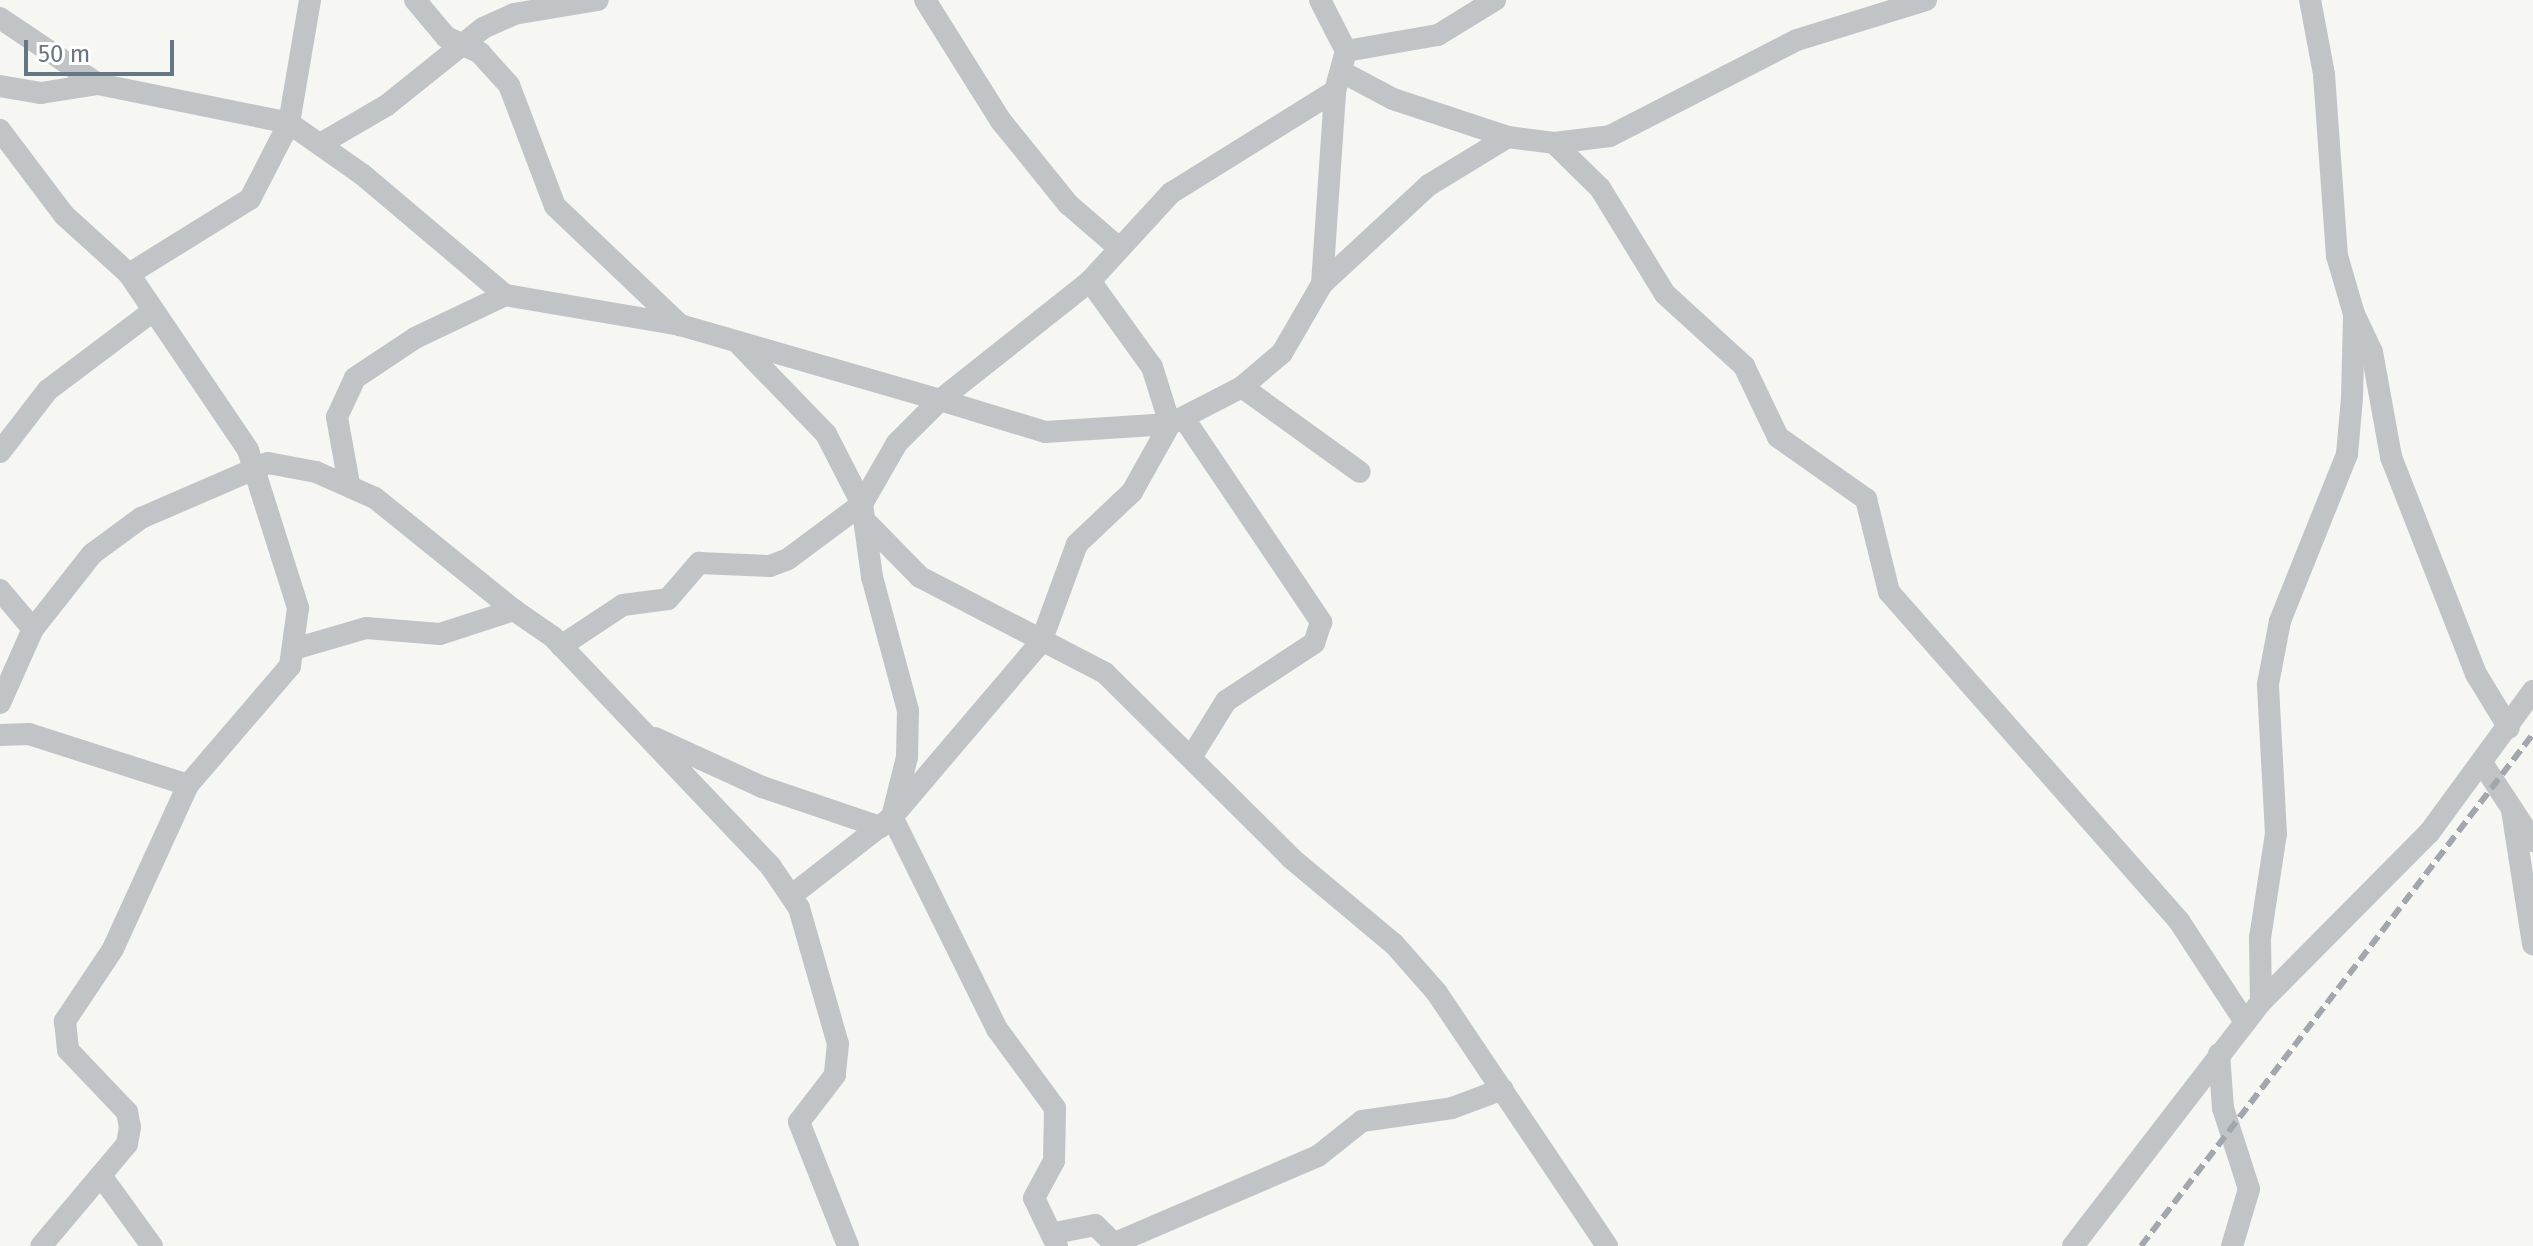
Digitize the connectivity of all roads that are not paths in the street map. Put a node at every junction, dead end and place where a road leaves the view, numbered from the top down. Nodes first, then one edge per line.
1 (310, 0) edge
2 (415, 0) edge
3 (598, 0) edge
4 (925, 0) edge
5 (1320, 0) edge
6 (1495, 0) edge
7 (1926, 0) edge
8 (2310, 0) edge
9 (0, 18) edge
10 (460, 47) junction
11 (1342, 72) junction
12 (98, 84) junction
13 (0, 86) edge
14 (289, 123) junction
15 (0, 130) edge
16 (1508, 137) junction
17 (322, 143) junction
18 (1554, 143) junction
19 (1119, 248) junction
20 (129, 274) junction
21 (1090, 281) junction
22 (1322, 284) junction
23 (505, 295) junction
24 (153, 311) junction
25 (2354, 314) junction
26 (680, 325) junction
27 (739, 344) junction
28 (1242, 387) junction
29 (940, 400) junction
30 (1177, 422) junction
31 (0, 452) edge
32 (256, 466) junction
33 (1360, 472) dead end
34 (349, 484) junction
35 (864, 513) junction
36 (0, 590) edge
37 (514, 610) junction
38 (33, 629) junction
39 (1041, 642) junction
40 (561, 646) junction
41 (294, 649) junction
42 (2533, 691) edge
43 (0, 703) edge
44 (636, 728) junction
45 (2509, 728) junction
46 (0, 735) edge
47 (1192, 756) junction
48 (2484, 766) junction
49 (188, 785) junction
50 (2512, 810) junction
51 (886, 822) junction
52 (2533, 841) edge
53 (792, 895) junction
54 (2533, 944) edge
55 (2261, 1002) junction
56 (2245, 1022) junction
57 (2219, 1054) junction
58 (1503, 1089) junction
59 (102, 1177) junction
60 (1056, 1240) edge
61 (1116, 1244) edge
62 (41, 1246) edge
63 (152, 1246) edge
64 (848, 1246) edge
65 (1607, 1246) edge
66 (2073, 1246) edge
67 (2232, 1246) edge

1 - 14 street
2 - 10 street
3 - 10 street
4 - 19 street
5 - 11 street
6 - 11 street
7 - 18 street
8 - 25 street
9 - 12 street
10 - 17 street
10 - 26 street
11 - 16 street
11 - 19 street
11 - 22 street
12 - 13 street
12 - 14 street
14 - 17 street
14 - 20 street
15 - 20 street
16 - 18 street
16 - 22 street
17 - 23 street
18 - 56 street
19 - 21 street
20 - 24 street
21 - 29 street
21 - 30 street
22 - 28 street
23 - 26 street
23 - 34 street
24 - 31 street
24 - 32 street
25 - 45 street
25 - 55 street
26 - 27 street
27 - 29 street
27 - 35 street
28 - 30 street
28 - 33 street
29 - 30 street
29 - 35 street
30 - 39 street
30 - 47 street
32 - 34 street
32 - 38 street
32 - 41 street
34 - 37 street
35 - 39 street
35 - 40 street
35 - 51 street
36 - 38 street
37 - 40 street
37 - 41 street
38 - 43 street
39 - 47 street
39 - 51 street
40 - 44 street
41 - 49 street
42 - 45 street
44 - 51 street
44 - 53 street
45 - 48 street
46 - 49 street
47 - 58 street
48 - 50 street
48 - 55 street
49 - 59 street
50 - 52 street
50 - 54 street
51 - 53 street
51 - 60 street
53 - 64 street
55 - 56 street
56 - 57 street
57 - 66 street
57 - 67 street
58 - 61 street
58 - 65 street
59 - 62 street
59 - 63 street
60 - 61 street

